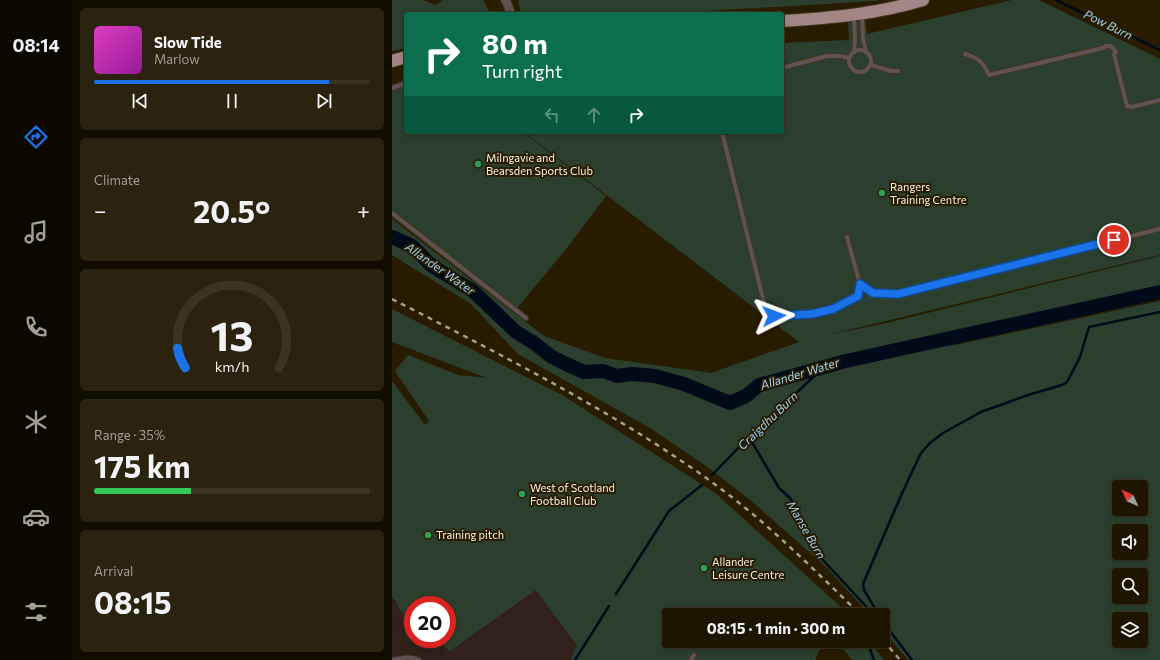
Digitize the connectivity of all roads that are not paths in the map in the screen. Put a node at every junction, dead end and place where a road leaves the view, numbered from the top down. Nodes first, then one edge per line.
1 (505, 0) edge
2 (924, 0) edge
3 (510, 12) edge
4 (858, 15) junction
5 (784, 21) edge
6 (866, 51) junction
7 (854, 52) junction
8 (965, 54) dead end
9 (404, 58) edge
10 (849, 58) junction
11 (392, 61) edge
12 (870, 64) junction
13 (784, 67) edge
14 (898, 71) dead end
15 (404, 84) edge
16 (392, 88) edge
17 (1160, 100) edge
18 (722, 134) edge
19 (392, 213) edge
20 (1160, 229) edge
21 (847, 237) dead end
22 (860, 284) junction
23 (526, 318) dead end
24 (694, 655) dead end
25 (393, 660) edge
26 (419, 660) edge
27 (691, 660) edge

1 - 3 street
2 - 4 main road
4 - 5 main road
4 - 6 lane
4 - 7 lane
6 - 7 lane
6 - 12 lane
7 - 10 lane
8 - 17 lane
9 - 11 main road
10 - 12 lane
10 - 13 lane
12 - 14 lane
15 - 16 lane
18 - 22 lane
19 - 23 lane
20 - 22 lane
21 - 22 lane
24 - 27 lane
25 - 26 lane

